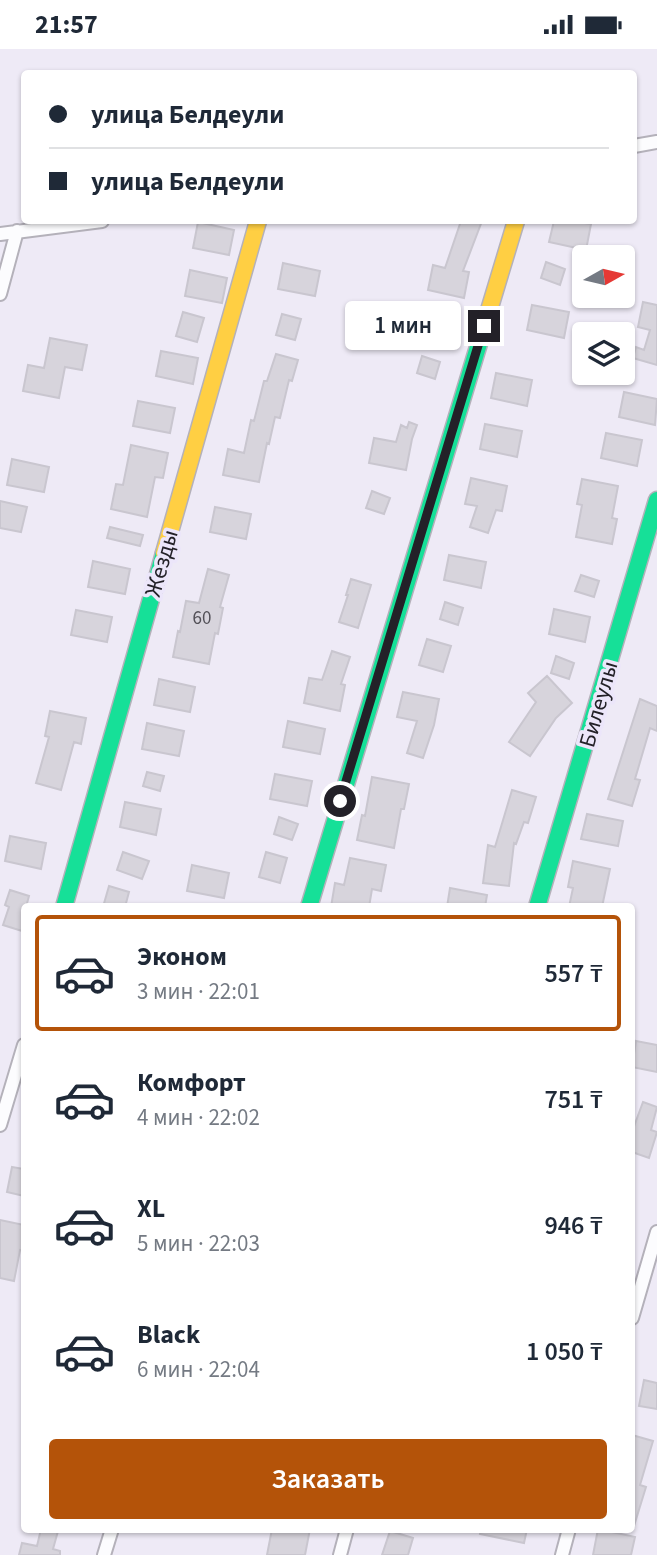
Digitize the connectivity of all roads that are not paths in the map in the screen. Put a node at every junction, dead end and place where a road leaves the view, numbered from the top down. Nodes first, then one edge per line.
1 (657, 142) edge
2 (637, 145) edge
3 (76, 224) edge
4 (257, 224) edge
5 (515, 224) edge
6 (17, 231) junction
7 (0, 234) edge
8 (0, 294) edge
9 (657, 501) edge
10 (65, 903) edge
11 (310, 903) edge
12 (538, 903) edge
13 (21, 1055) edge
14 (0, 1125) edge
15 (657, 1232) edge
16 (635, 1308) edge
17 (111, 1533) edge
18 (346, 1533) edge
19 (568, 1533) edge
20 (104, 1555) edge
21 (340, 1555) edge
22 (562, 1555) edge

1 - 2 street
3 - 6 street
4 - 10 street, Жезды
5 - 11 street
6 - 7 street
6 - 8 street
9 - 12 street, Билеулы
13 - 14 street
15 - 16 street
17 - 20 street
18 - 21 street
19 - 22 street

